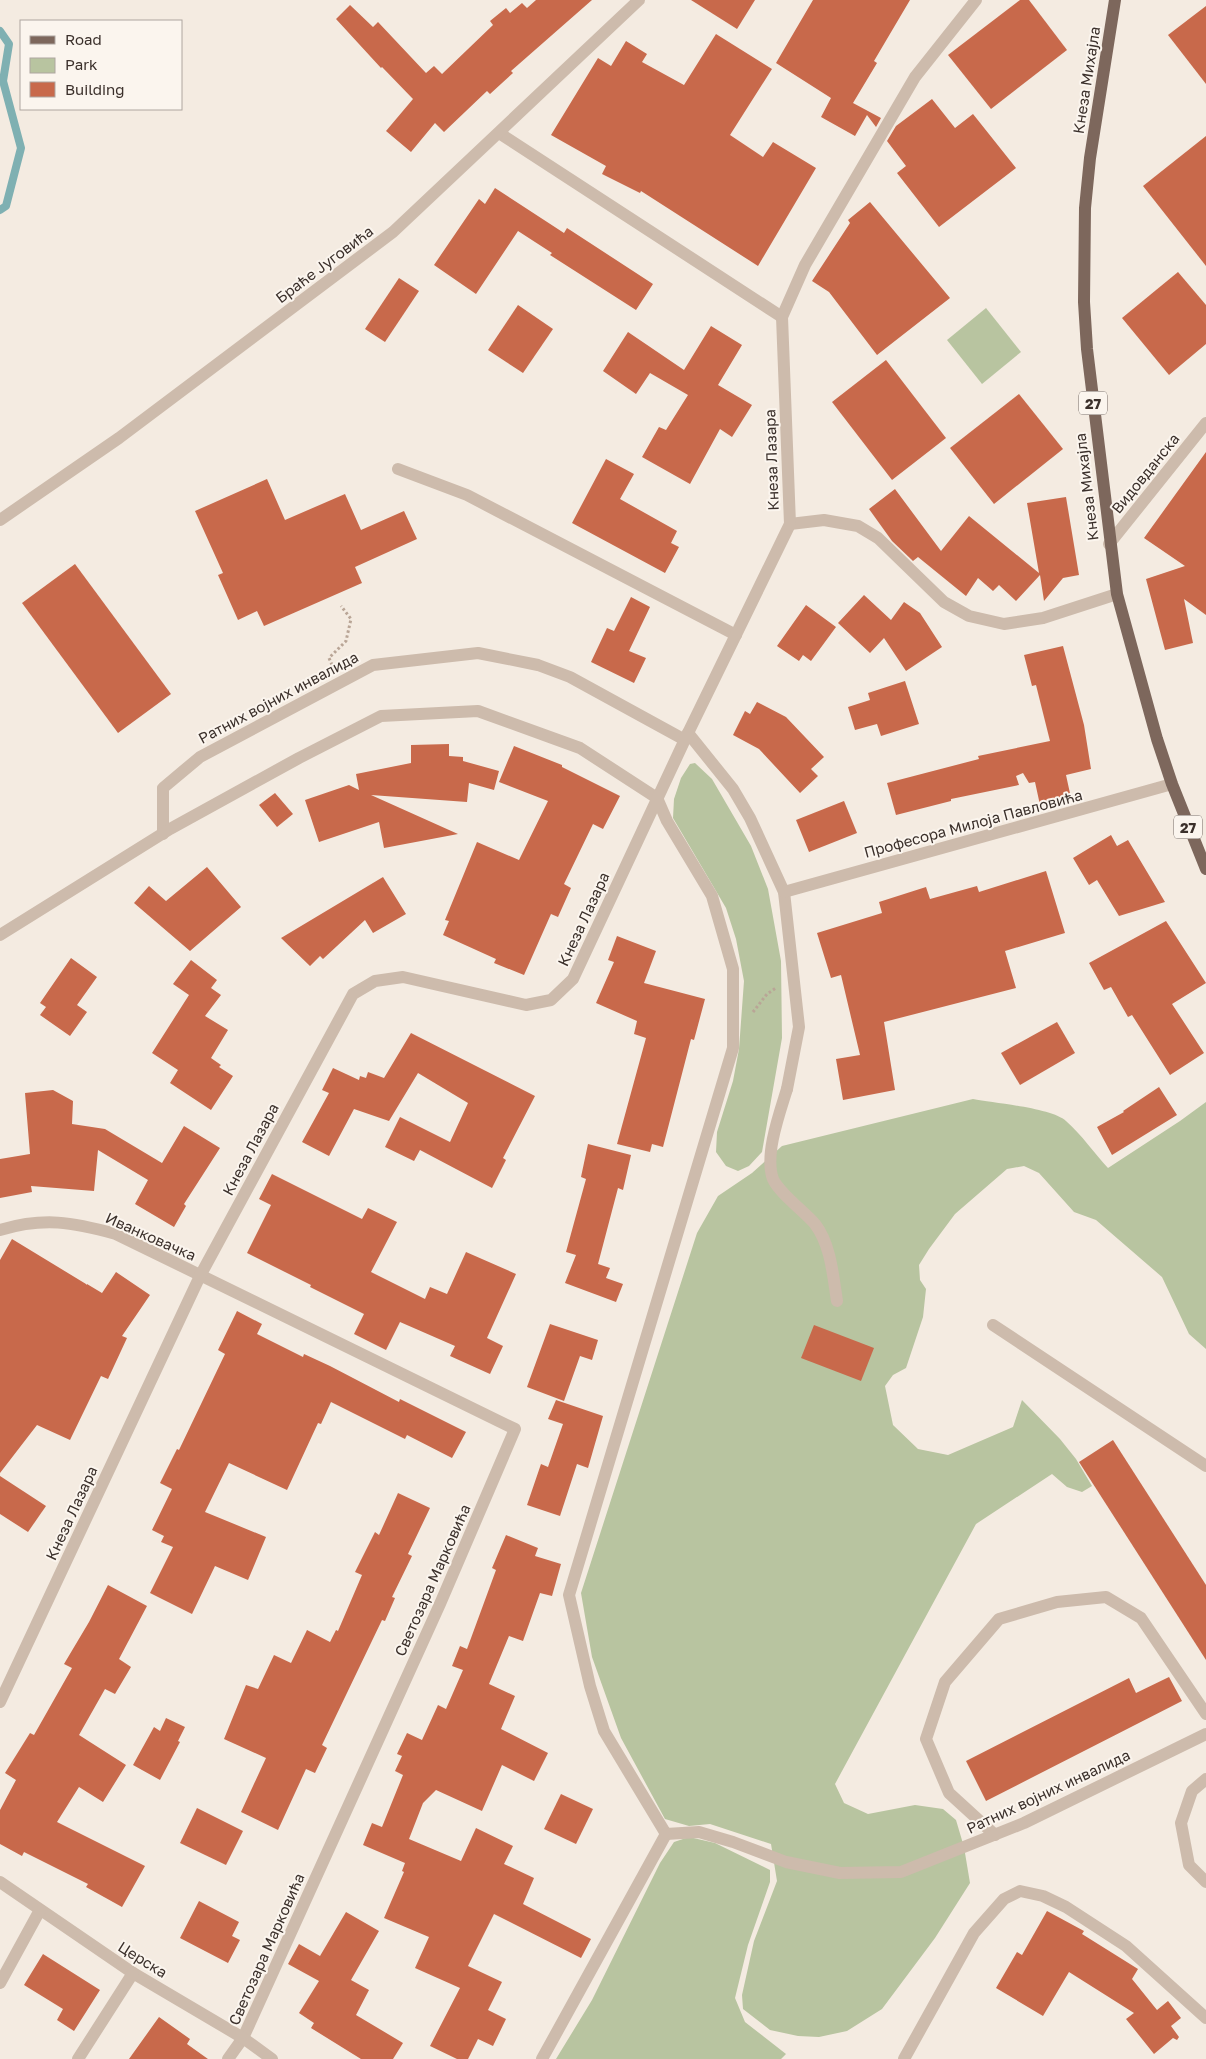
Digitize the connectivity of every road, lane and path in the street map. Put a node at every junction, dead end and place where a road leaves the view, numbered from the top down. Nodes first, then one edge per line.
1 (640, 0) edge
2 (976, 0) edge
3 (1115, 0) edge
4 (499, 133) junction
5 (782, 317) junction
6 (1206, 423) edge
7 (398, 469) dead end
8 (0, 520) edge
9 (790, 524) junction
10 (1109, 544) junction
11 (1117, 594) junction
12 (341, 606) dead end
13 (736, 635) junction
14 (338, 682) junction
15 (687, 737) junction
16 (1172, 784) junction
17 (657, 798) junction
18 (164, 834) junction
19 (1206, 869) edge
20 (784, 892) junction
21 (0, 935) edge
22 (793, 975) junction
23 (733, 1038) junction
24 (0, 1230) edge
25 (200, 1276) junction
26 (837, 1301) dead end
27 (993, 1325) dead end
28 (1206, 1466) edge
29 (0, 1702) edge
30 (1206, 1714) edge
31 (1206, 1734) edge
32 (1206, 1779) edge
33 (666, 1834) junction
34 (995, 1835) junction
35 (0, 1882) edge
36 (1206, 1882) edge
37 (40, 1910) junction
38 (133, 1973) junction
39 (0, 1983) edge
40 (1206, 2018) edge
41 (243, 2038) junction
42 (78, 2059) edge
43 (228, 2059) edge
44 (272, 2059) edge
45 (542, 2059) edge
46 (904, 2059) edge

1 - 4 street, Браће Југовића
2 - 5 street, Кнеза Лазара
3 - 10 main road, Кнеза Михајла / 27
4 - 5 street
4 - 8 street, Браће Југовића
5 - 9 street, Кнеза Лазара
6 - 10 street, Видовданска
7 - 13 street
9 - 11 street
9 - 13 street, Кнеза Лазара
10 - 11 main road, Кнеза Михајла / 27
11 - 16 main road, Кнеза Михајла / 27
12 - 14 path
13 - 15 street, Кнеза Лазара
14 - 15 street, Ратних војних инвалида
14 - 18 street, Ратних војних инвалида
15 - 17 street, Кнеза Лазара
15 - 20 street, Ратних војних инвалида
16 - 19 main road, Кнеза Михајла / 27
16 - 20 street, Професора Милоја Павловића
17 - 18 street
17 - 23 street
17 - 25 street, Кнеза Лазара
18 - 21 street
20 - 22 street, Ратних војних инвалида
22 - 23 path
22 - 26 street, Ратних војних инвалида
23 - 33 street
24 - 25 street, Иванковачка
25 - 29 street, Кнеза Лазара
25 - 41 street, Светозара Марковића
27 - 28 street
30 - 34 street
31 - 34 street, Ратних војних инвалида
32 - 36 street
33 - 34 street, Ратних војних инвалида
33 - 45 street
35 - 37 street, Церска
37 - 38 street, Церска
37 - 39 street
38 - 41 street, Церска
38 - 42 street
40 - 46 street
41 - 43 street, Светозара Марковића
41 - 44 street, Церска

